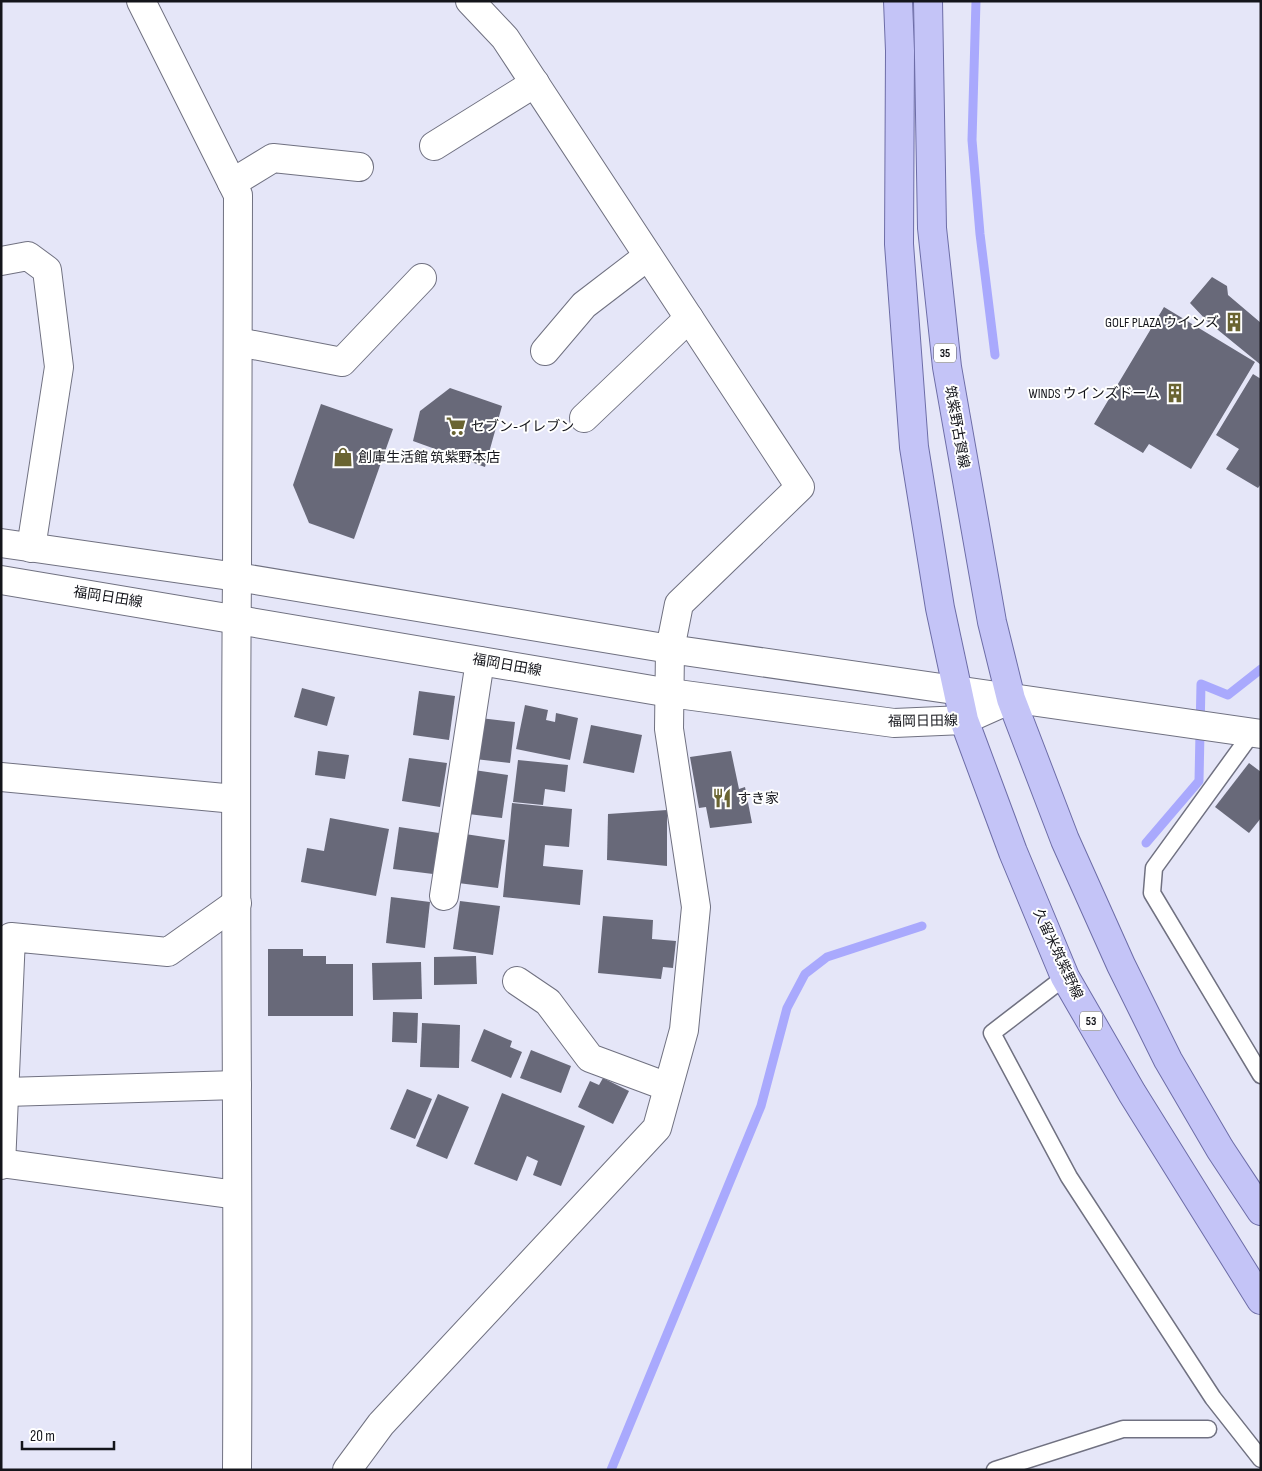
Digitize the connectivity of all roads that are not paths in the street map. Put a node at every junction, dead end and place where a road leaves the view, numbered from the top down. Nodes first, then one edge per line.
1 (141, 1) edge
2 (470, 1) edge
3 (898, 1) edge
4 (928, 1) edge
5 (535, 83) junction
6 (434, 146) dead end
7 (359, 167) dead end
8 (232, 183) junction
9 (648, 256) junction
10 (1, 261) edge
11 (422, 278) dead end
12 (689, 318) junction
13 (238, 342) junction
14 (545, 351) dead end
15 (584, 418) dead end
16 (1, 543) edge
17 (31, 548) junction
18 (237, 577) junction
19 (1, 580) edge
20 (237, 618) junction
21 (670, 649) junction
22 (480, 660) junction
23 (958, 691) junction
24 (670, 693) junction
25 (1011, 699) junction
26 (964, 720) junction
27 (1257, 734) edge
28 (1, 777) edge
29 (235, 799) junction
30 (444, 896) dead end
31 (237, 902) junction
32 (6, 936) edge
33 (1065, 977) junction
34 (517, 981) dead end
35 (1261, 1075) edge
36 (237, 1085) junction
37 (668, 1087) junction
38 (6, 1092) junction
39 (2, 1155) edge
40 (237, 1195) junction
41 (1261, 1211) edge
42 (1261, 1300) edge
43 (1208, 1429) dead end
44 (1261, 1459) edge
45 (237, 1470) edge
46 (347, 1470) edge
47 (995, 1470) edge

1 - 8 street
2 - 5 street
3 - 23 main road
4 - 25 main road, 筑紫野古賀線 / 35
5 - 6 street
5 - 9 street
7 - 8 street
8 - 13 street
9 - 12 street
9 - 14 street
10 - 17 street
11 - 13 street
12 - 15 street
12 - 21 street
13 - 18 street
16 - 17 street
17 - 18 street
18 - 20 street
18 - 21 street
19 - 20 street, 福岡日田線
20 - 22 street, 福岡日田線
20 - 29 street
21 - 23 street
21 - 24 street
22 - 24 street, 福岡日田線
22 - 30 street
23 - 25 street
23 - 26 main road, 久留米筑紫野線 / 53
24 - 26 street, 福岡日田線
24 - 37 street
25 - 26 street, 福岡日田線
25 - 27 street
25 - 41 main road
26 - 33 main road, 久留米筑紫野線 / 53
27 - 35 lane
28 - 29 street
29 - 31 street
31 - 32 street
31 - 36 street
32 - 38 street
33 - 42 main road, 久留米筑紫野線 / 53
33 - 44 lane
34 - 37 street
36 - 38 street
36 - 40 street
37 - 46 street
38 - 39 street
39 - 40 street
40 - 45 street
43 - 47 lane

